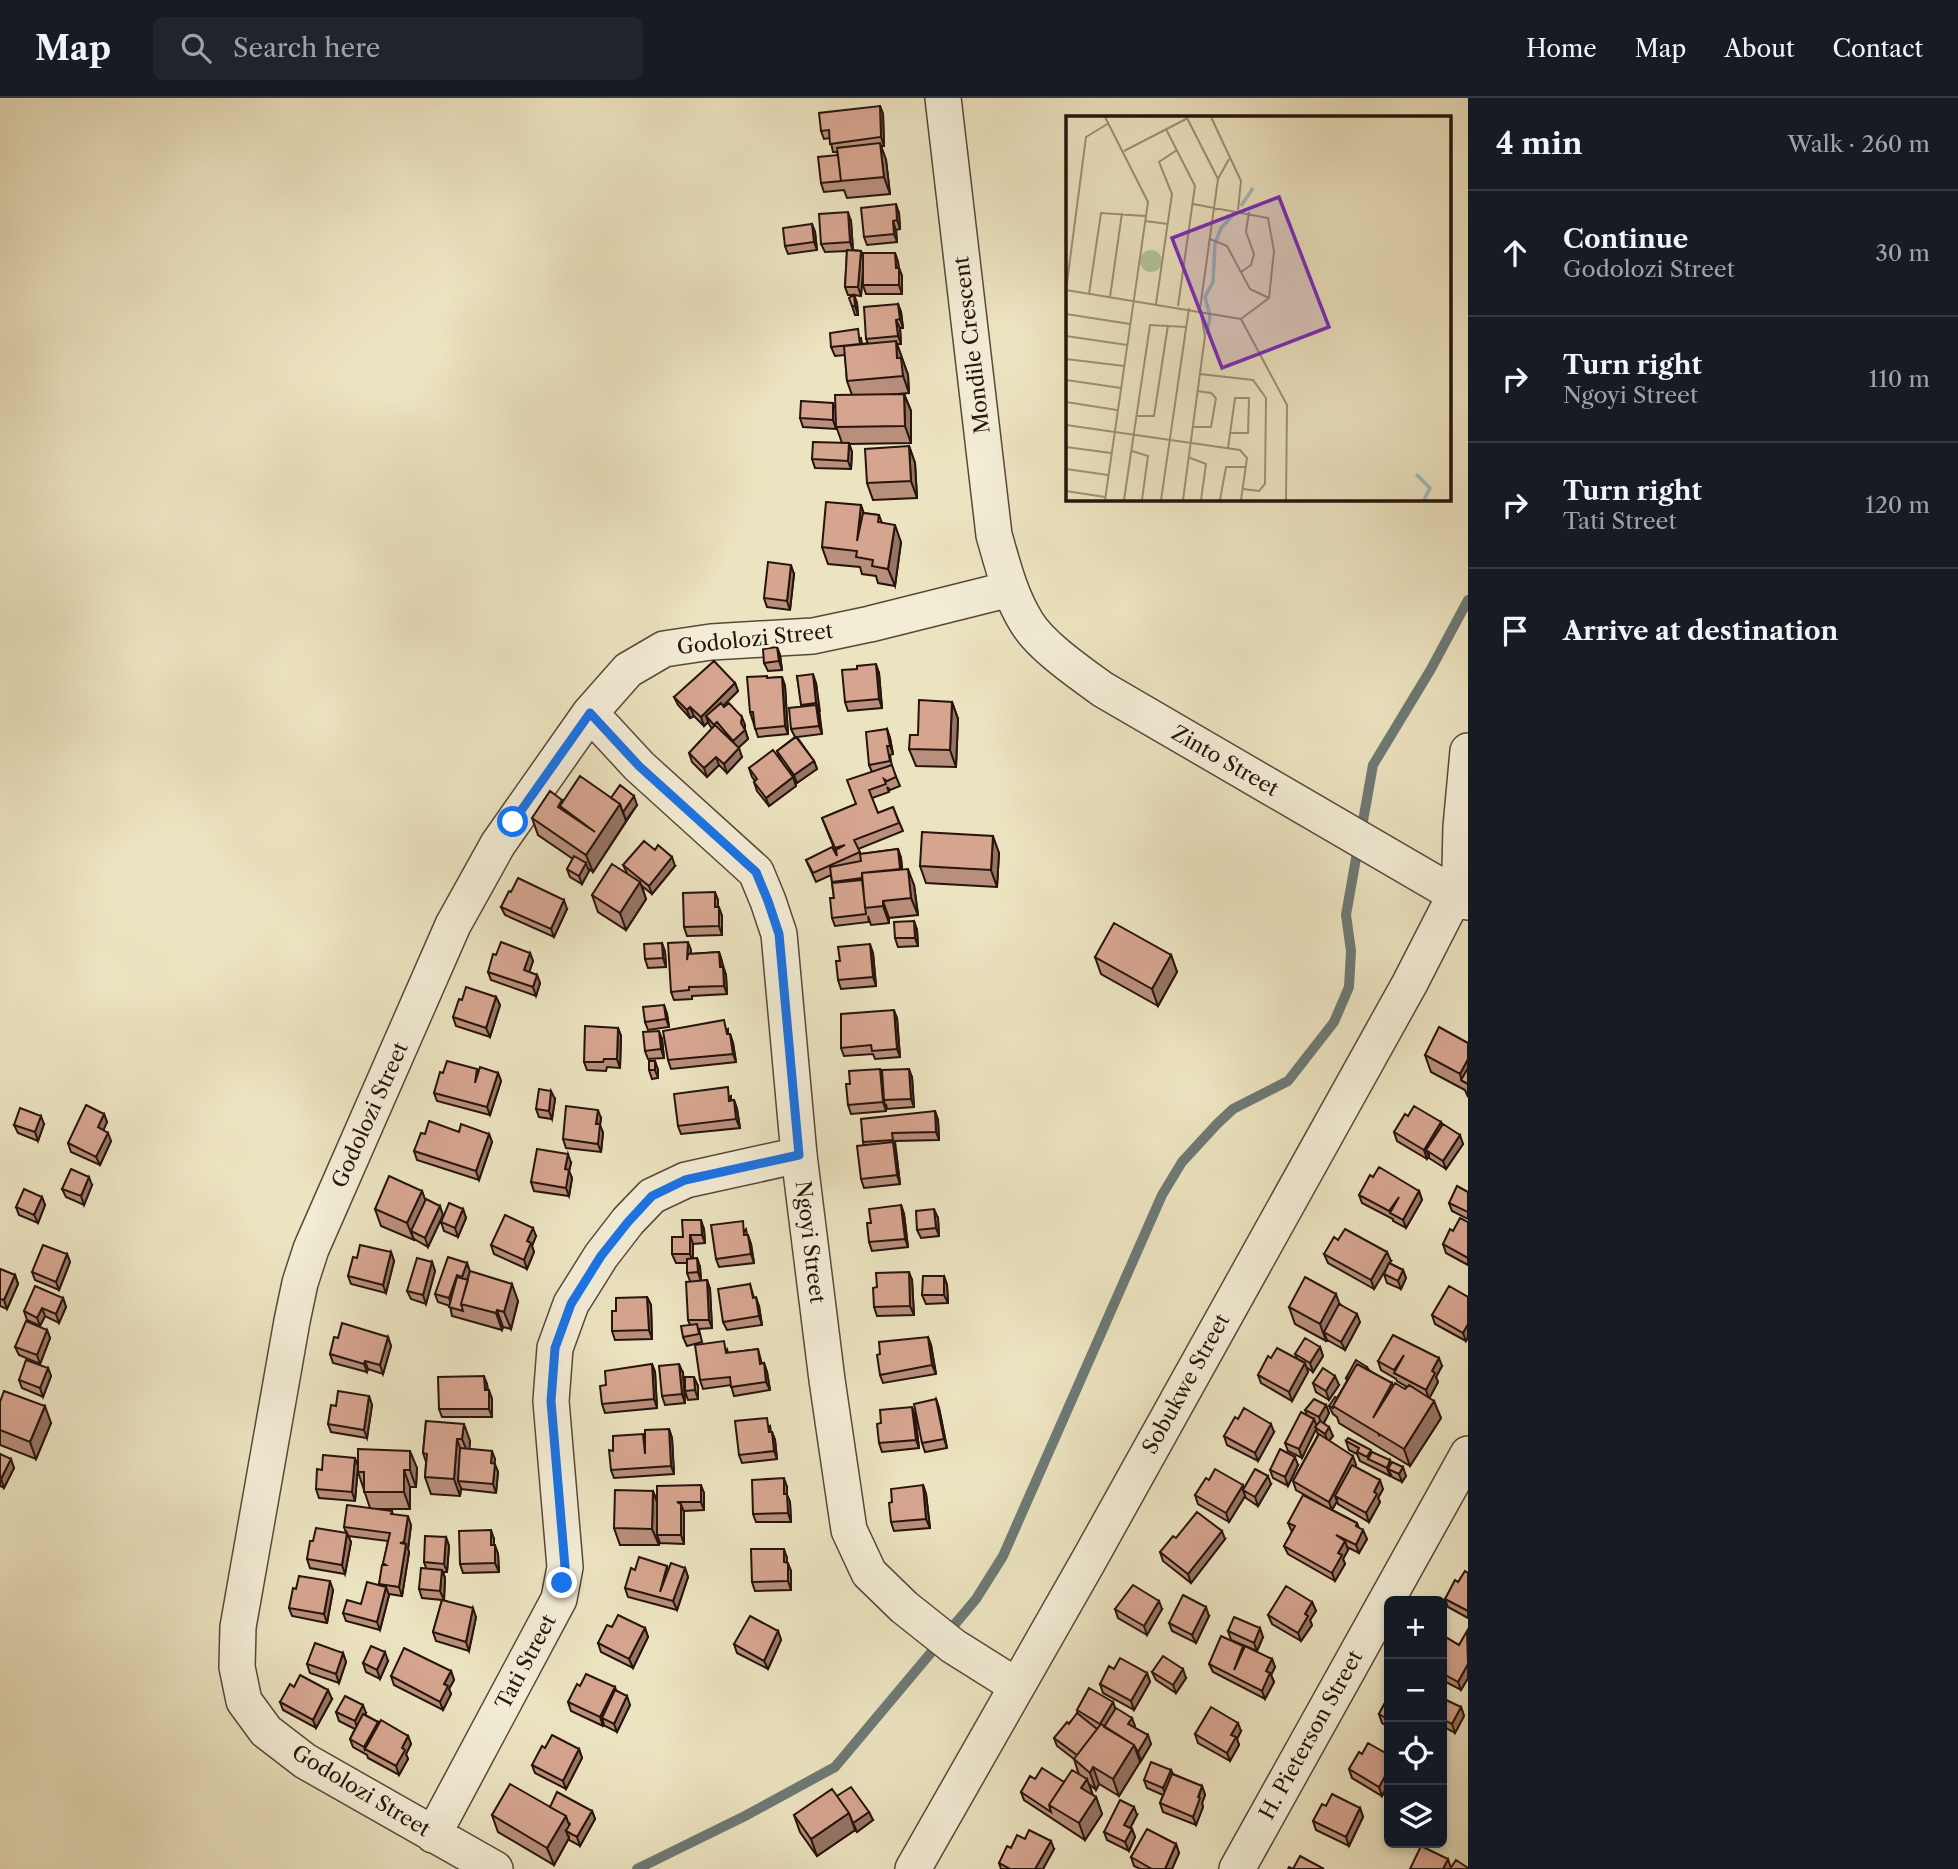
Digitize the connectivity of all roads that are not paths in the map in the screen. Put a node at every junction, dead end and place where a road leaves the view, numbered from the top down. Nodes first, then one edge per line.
1 (943, 98) edge
2 (1010, 589) junction
3 (590, 713) junction
4 (1468, 751) edge
5 (1462, 899) edge
6 (799, 1155) junction
7 (1468, 1454) edge
8 (1015, 1685) junction
9 (433, 1835) junction
10 (495, 1869) edge
11 (913, 1869) edge
12 (1237, 1869) edge

1 - 2 street, Mondile Crescent
2 - 3 street, Godolozi Street
2 - 5 street, Zinto Street
3 - 6 street, Ngoyi Street
3 - 9 street, Godolozi Street
4 - 5 street, Sobukwe Street
5 - 8 street, Sobukwe Street
6 - 8 street, Ngoyi Street
6 - 9 street, Tati Street
7 - 12 street, H. Pieterson Street
8 - 11 street, Sobukwe Street
9 - 10 street, Godolozi Street

